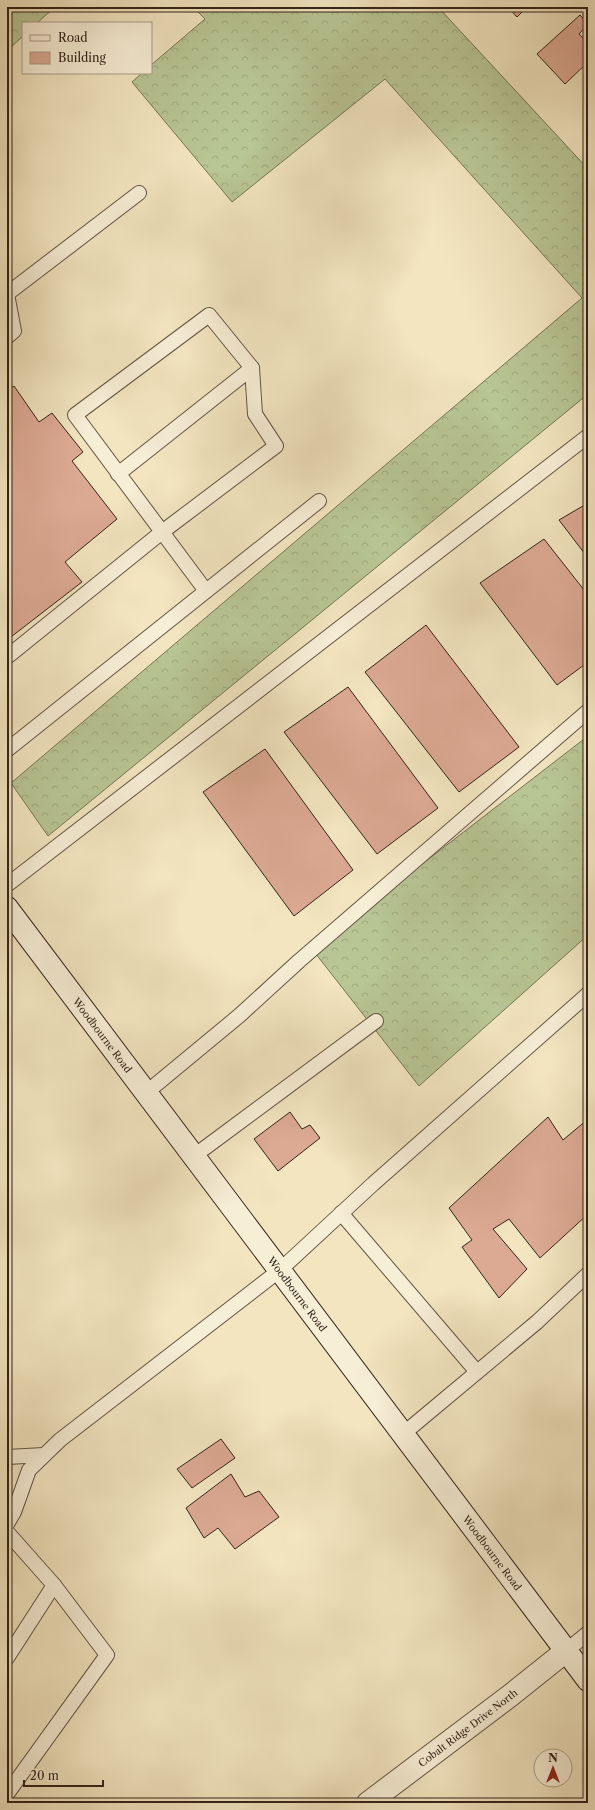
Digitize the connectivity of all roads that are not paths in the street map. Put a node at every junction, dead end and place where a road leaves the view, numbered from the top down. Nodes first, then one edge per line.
1 (139, 193) dead end
2 (7, 294) edge
3 (7, 337) edge
4 (252, 368) junction
5 (588, 436) edge
6 (118, 474) junction
7 (319, 501) dead end
8 (162, 532) junction
9 (206, 591) junction
10 (7, 657) edge
11 (588, 711) edge
12 (7, 750) edge
13 (7, 885) edge
14 (7, 908) edge
15 (588, 994) edge
16 (376, 1021) dead end
17 (147, 1092) junction
18 (194, 1156) junction
19 (341, 1213) junction
20 (280, 1270) junction
21 (588, 1274) edge
22 (477, 1372) junction
23 (403, 1434) junction
24 (44, 1455) junction
25 (7, 1457) edge
26 (7, 1524) edge
27 (7, 1532) edge
28 (54, 1585) junction
29 (588, 1633) edge
30 (566, 1651) junction
31 (7, 1658) edge
32 (588, 1680) edge
33 (7, 1794) edge
34 (381, 1799) edge

1 - 2 lane
2 - 3 lane
4 - 6 lane
4 - 6 lane
4 - 8 lane
5 - 13 lane
6 - 8 lane
7 - 9 lane
8 - 9 lane
8 - 10 lane
9 - 12 lane
11 - 17 lane
14 - 17 main road, Woodbourne Road
15 - 19 lane
16 - 18 lane
17 - 18 main road, Woodbourne Road
18 - 20 main road, Woodbourne Road
19 - 20 lane
19 - 22 lane
20 - 23 main road, Woodbourne Road
20 - 24 lane
21 - 22 lane
22 - 23 lane
23 - 30 main road, Woodbourne Road
24 - 25 lane
24 - 26 lane
27 - 28 lane
28 - 31 lane
28 - 33 lane
29 - 30 lane
30 - 32 main road, Woodbourne Road
30 - 34 main road, Cobalt Ridge Drive North

